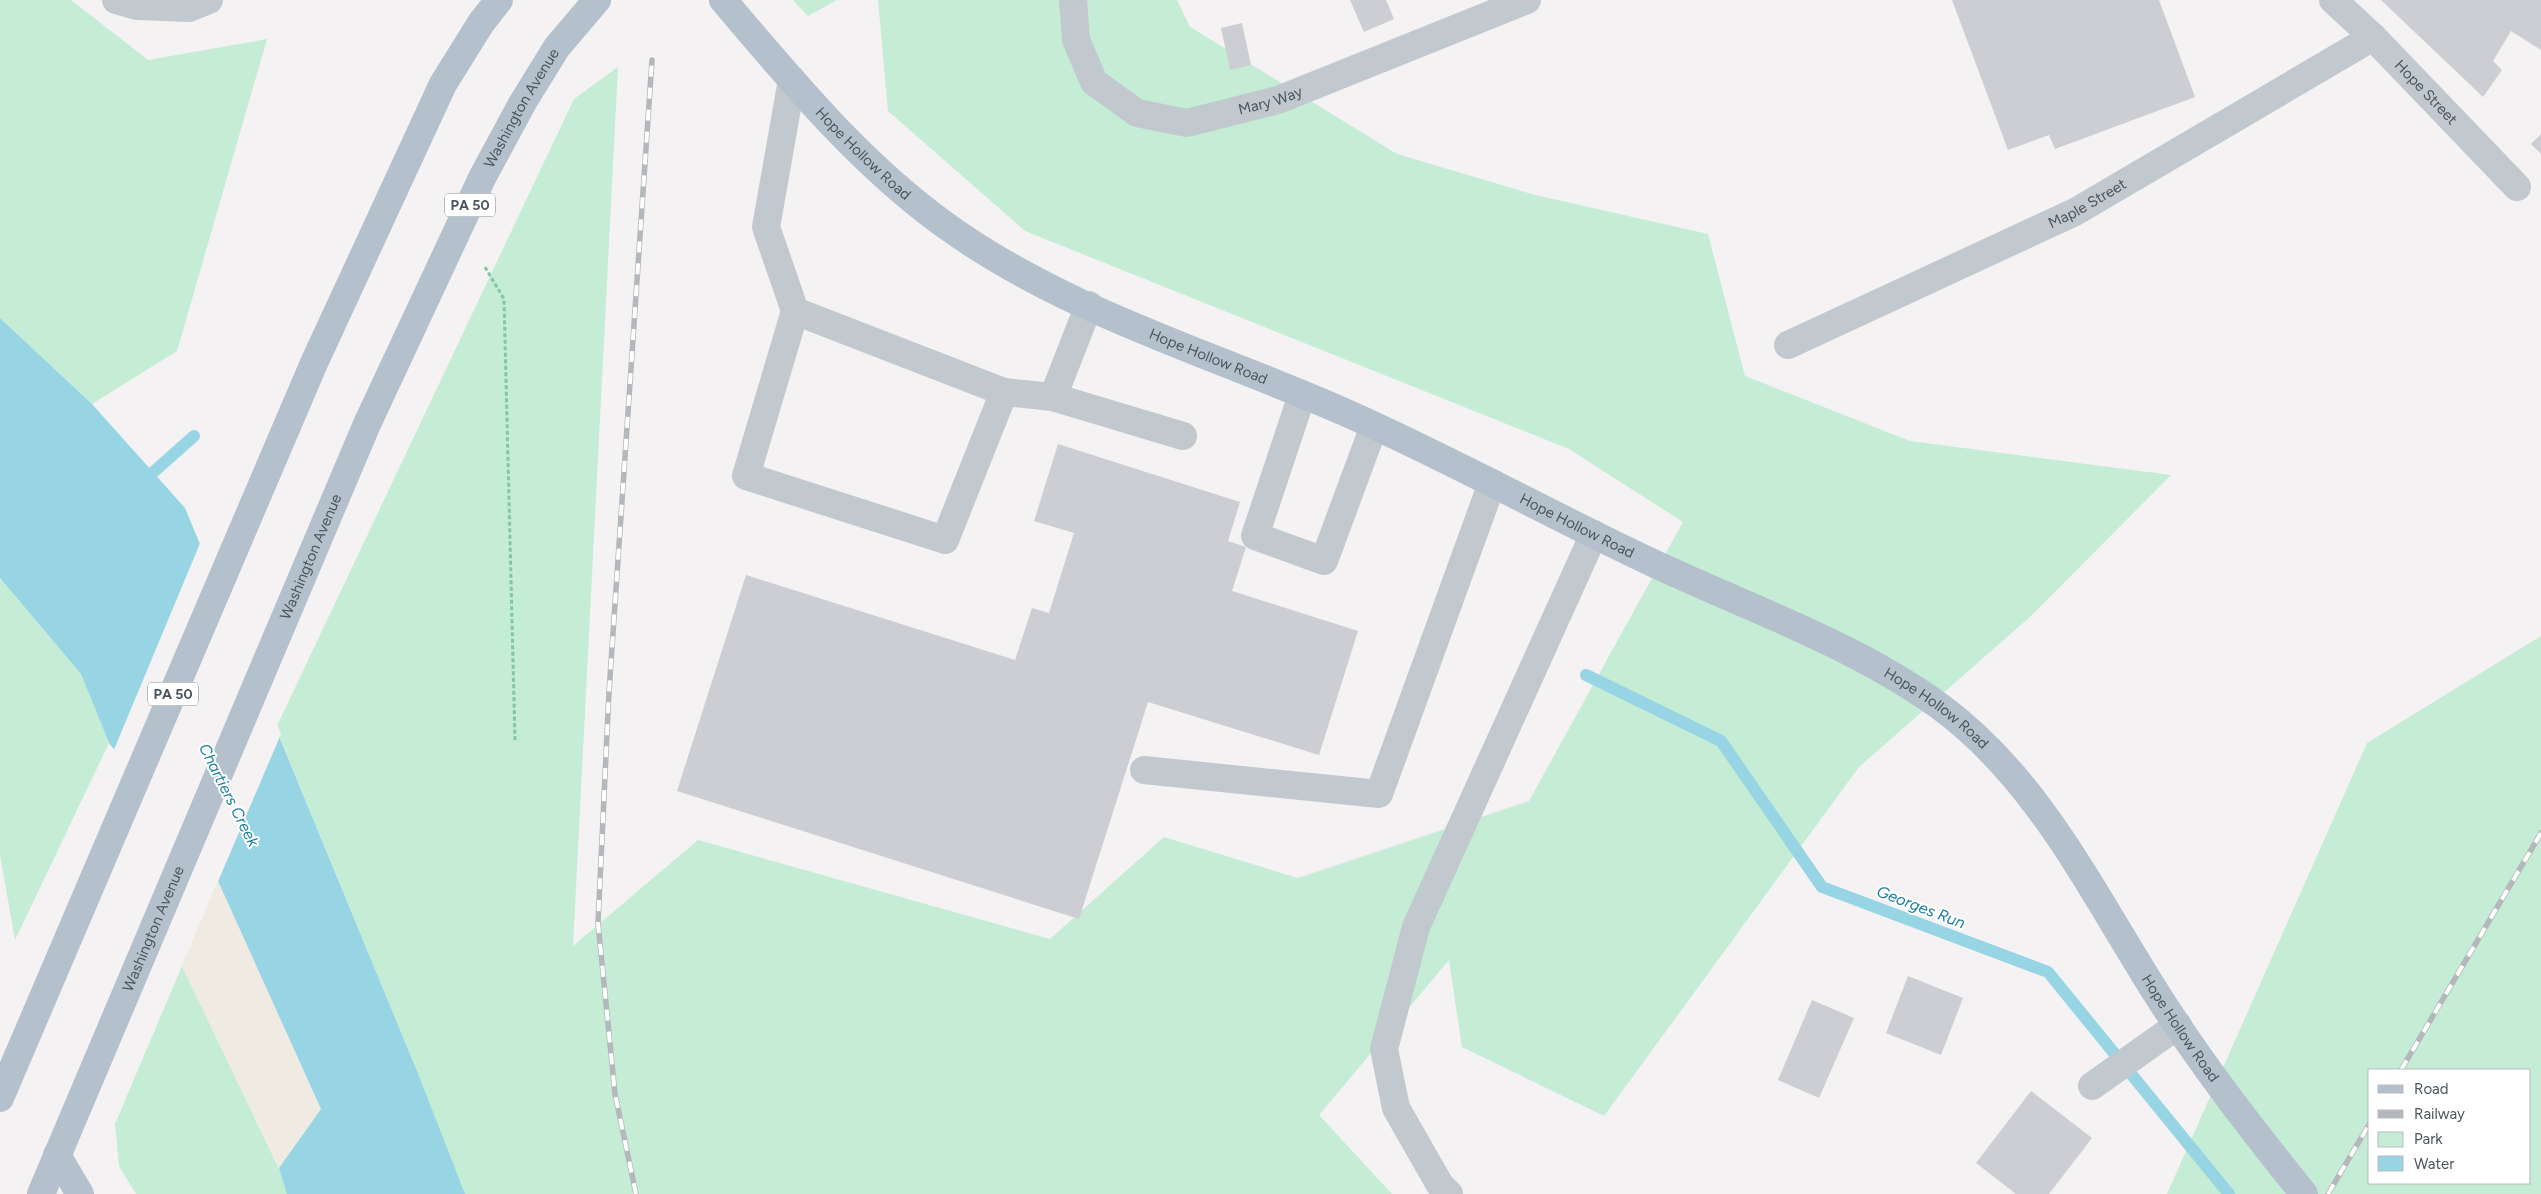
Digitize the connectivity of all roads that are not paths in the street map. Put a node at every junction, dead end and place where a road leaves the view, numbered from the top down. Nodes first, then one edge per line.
1 (116, 0) edge
2 (209, 0) edge
3 (499, 0) edge
4 (597, 0) edge
5 (723, 0) edge
6 (1073, 0) edge
7 (1527, 0) edge
8 (2333, 0) edge
9 (485, 12) edge
10 (2373, 37) junction
11 (792, 80) junction
12 (2517, 187) dead end
13 (1089, 305) junction
14 (795, 311) junction
15 (1788, 345) dead end
16 (1004, 392) junction
17 (1302, 395) junction
18 (1054, 397) junction
19 (1374, 426) junction
20 (1183, 436) dead end
21 (1492, 482) junction
22 (1594, 534) junction
23 (1144, 770) dead end
24 (2178, 1025) junction
25 (2092, 1086) dead end
26 (0, 1098) edge
27 (62, 1144) junction
28 (40, 1194) edge
29 (80, 1194) edge
30 (1448, 1194) edge
31 (2304, 1194) edge

1 - 2 street
3 - 9 main road, PA 50
4 - 27 main road, Washington Avenue / PA 50
5 - 11 main road, Hope Hollow Road
6 - 7 street, Mary Way
8 - 10 street, Hope Street
9 - 26 main road, PA 50
10 - 12 street, Hope Street
10 - 15 street, Maple Street
11 - 13 main road, Hope Hollow Road
11 - 14 street
13 - 17 main road, Hope Hollow Road
13 - 18 street
14 - 16 street
14 - 16 street
16 - 18 street
17 - 19 main road, Hope Hollow Road
17 - 19 street
18 - 20 street
19 - 21 main road, Hope Hollow Road
21 - 22 main road, Hope Hollow Road
21 - 23 street
22 - 24 main road, Hope Hollow Road
22 - 30 street
24 - 25 street
24 - 31 main road, Hope Hollow Road
27 - 28 main road, PA 50
27 - 29 main road

